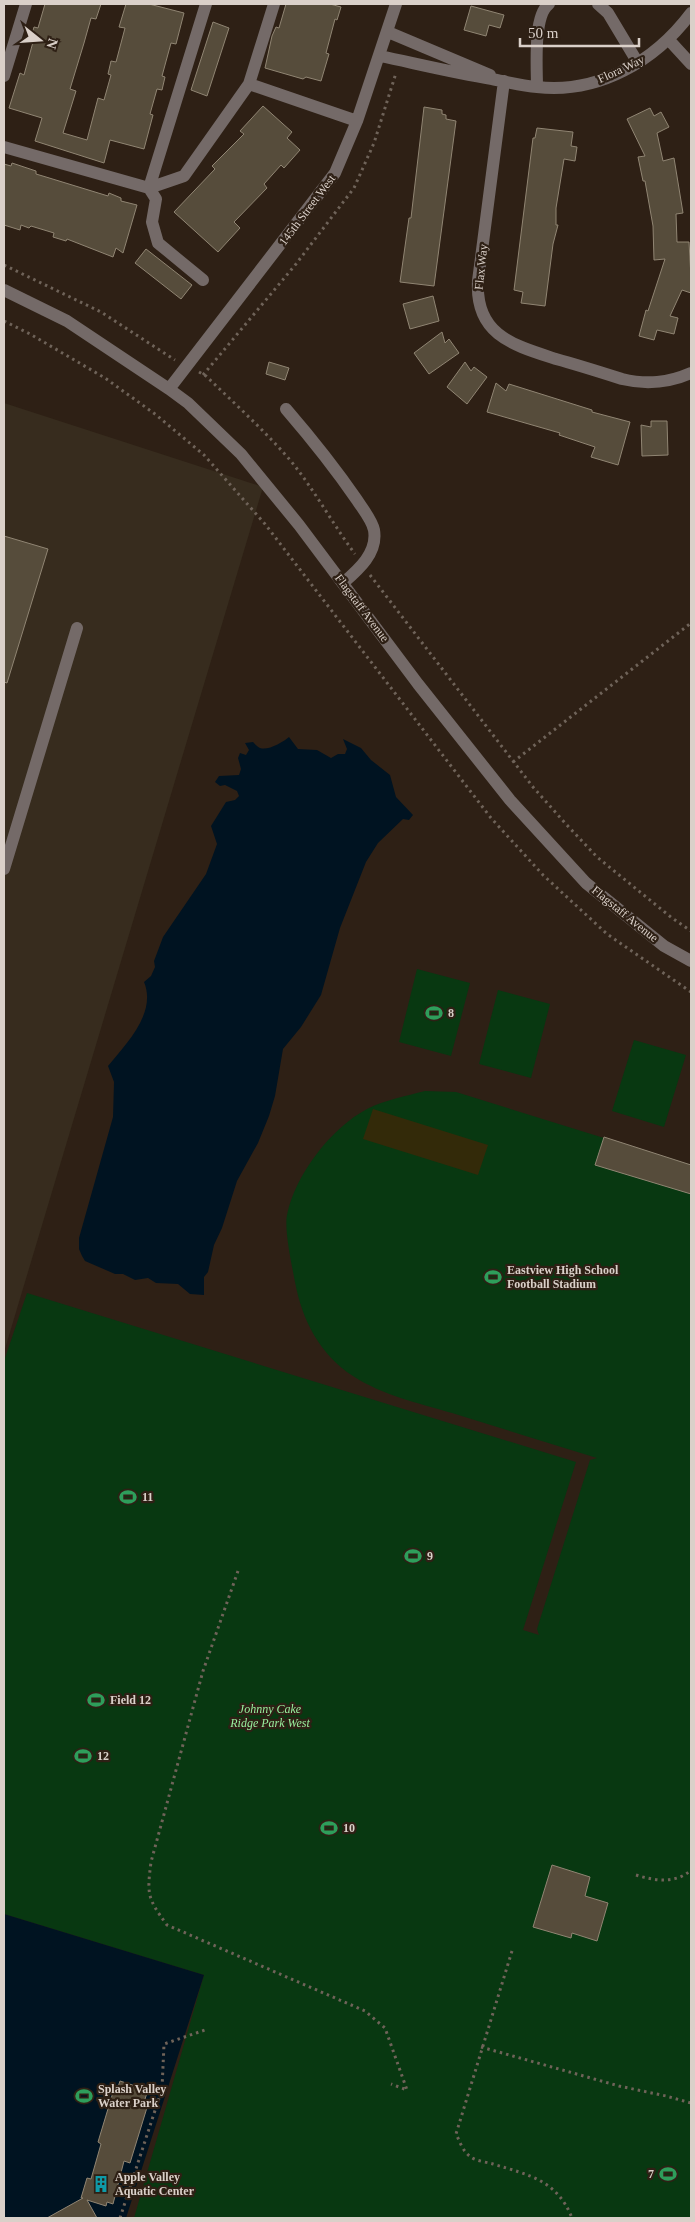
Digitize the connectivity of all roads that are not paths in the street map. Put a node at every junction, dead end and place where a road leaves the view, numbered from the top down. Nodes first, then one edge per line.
1 (26, 4) edge
2 (206, 4) edge
3 (274, 4) edge
4 (396, 4) edge
5 (549, 4) edge
6 (598, 4) edge
7 (691, 13) edge
8 (388, 32) junction
9 (669, 40) junction
10 (380, 56) junction
11 (638, 63) junction
12 (691, 64) edge
13 (4, 76) edge
14 (504, 81) junction
15 (250, 84) junction
16 (536, 87) junction
17 (357, 121) junction
18 (4, 147) edge
19 (149, 188) junction
20 (203, 280) dead end
21 (4, 290) edge
22 (691, 373) edge
23 (169, 389) junction
24 (286, 408) dead end
25 (343, 583) junction
26 (77, 628) dead end
27 (4, 869) edge
28 (691, 960) edge

1 - 13 street
2 - 19 street
3 - 15 street
4 - 8 street, 145th Street West
5 - 16 street
6 - 11 street, Flora Way
7 - 9 street, Flora Way
8 - 10 street, 145th Street West
8 - 14 street, Flora Way
9 - 11 street, Flora Way
9 - 12 street
10 - 14 street, Flora Way
10 - 17 street, 145th Street West
11 - 16 street, Flora Way
14 - 16 street, Flora Way
14 - 22 street, Flax Way
15 - 17 street
15 - 19 street
17 - 23 street, 145th Street West
18 - 19 street
19 - 20 street
21 - 23 street, Flagstaff Avenue
23 - 25 street, Flagstaff Avenue
24 - 25 street
25 - 28 street, Flagstaff Avenue
26 - 27 street

